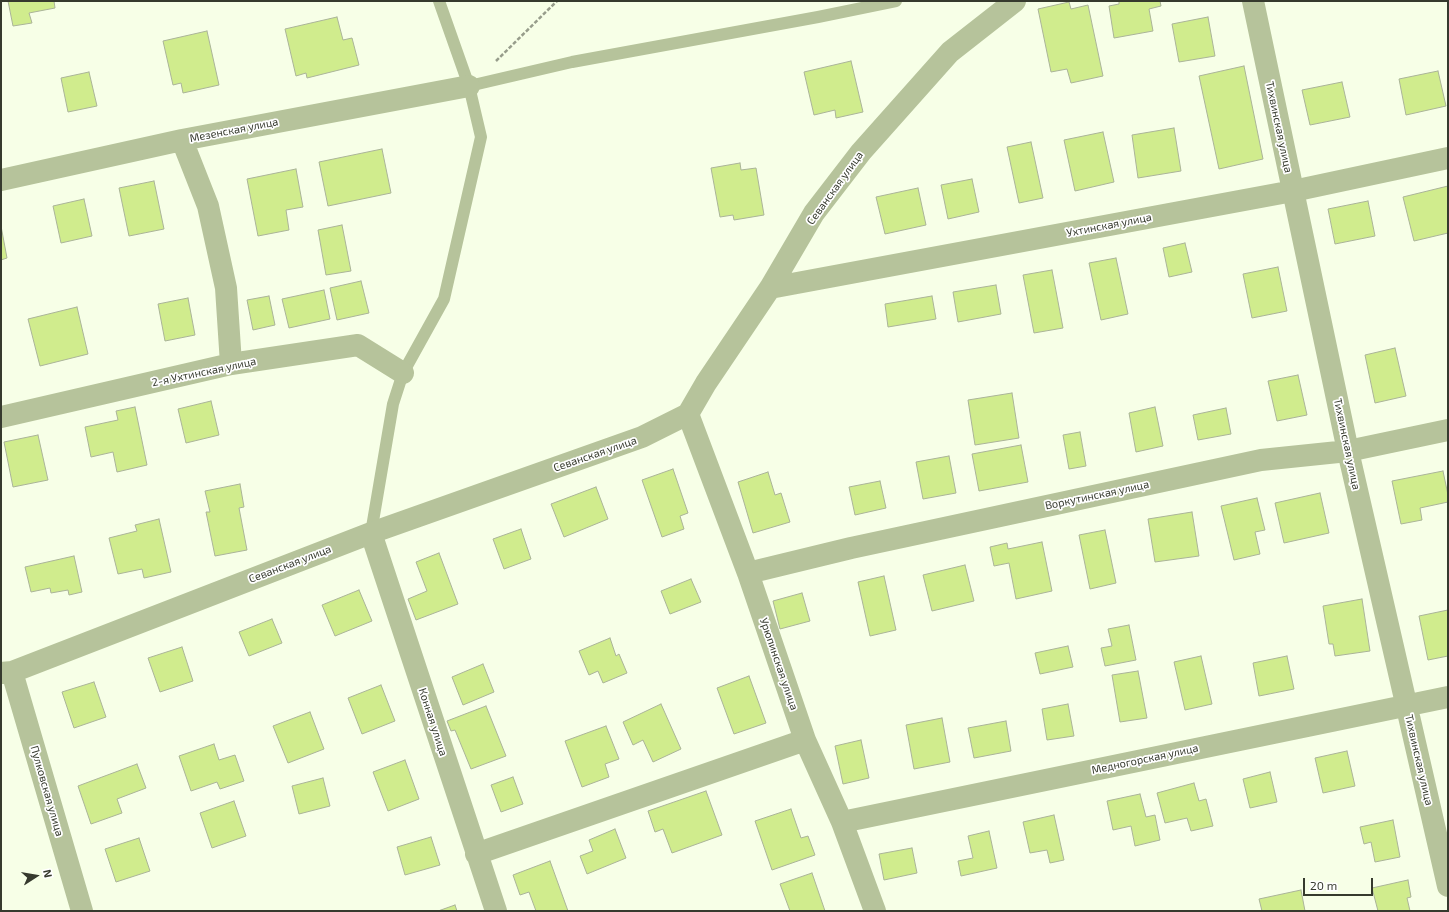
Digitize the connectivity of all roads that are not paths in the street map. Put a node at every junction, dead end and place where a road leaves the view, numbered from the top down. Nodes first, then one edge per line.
1 (439, 1) edge
2 (896, 1) edge
3 (1015, 1) edge
4 (1253, 1) edge
5 (469, 86) junction
6 (182, 140) junction
7 (1448, 158) edge
8 (1, 180) edge
9 (1293, 190) junction
10 (770, 288) junction
11 (232, 364) junction
12 (403, 373) junction
13 (688, 414) junction
14 (1, 416) edge
15 (1448, 430) edge
16 (1348, 451) junction
17 (371, 533) junction
18 (748, 573) junction
19 (6, 672) edge
20 (1448, 697) edge
21 (1406, 706) junction
22 (805, 740) junction
23 (842, 822) junction
24 (476, 854) junction
25 (1448, 886) edge
26 (82, 911) edge
27 (496, 911) edge
28 (875, 911) edge

1 - 5 lane
2 - 5 lane
3 - 10 street, Севанская улица
4 - 9 street, Тихвинская улица
5 - 6 street, Мезенская улица
5 - 12 lane
6 - 8 street, Мезенская улица
6 - 11 street
7 - 9 street, Ухтинская улица
9 - 10 street, Ухтинская улица
9 - 16 street, Тихвинская улица
10 - 13 street, Севанская улица
11 - 12 street, 2-я Ухтинская улица
11 - 14 street, 2-я Ухтинская улица
12 - 17 lane
13 - 17 street, Севанская улица
13 - 18 street, Урюпинская улица
15 - 16 street, Воркутинская улица
16 - 18 street, Воркутинская улица
16 - 21 street, Тихвинская улица
17 - 19 street, Севанская улица
17 - 24 street, Конная улица
18 - 22 street, Урюпинская улица
19 - 26 street, Пулковская улица
20 - 21 street, Медногорская улица
21 - 23 street, Медногорская улица
21 - 25 street, Тихвинская улица
22 - 23 street, Урюпинская улица
22 - 24 street
23 - 28 street, Урюпинская улица
24 - 27 street, Конная улица

